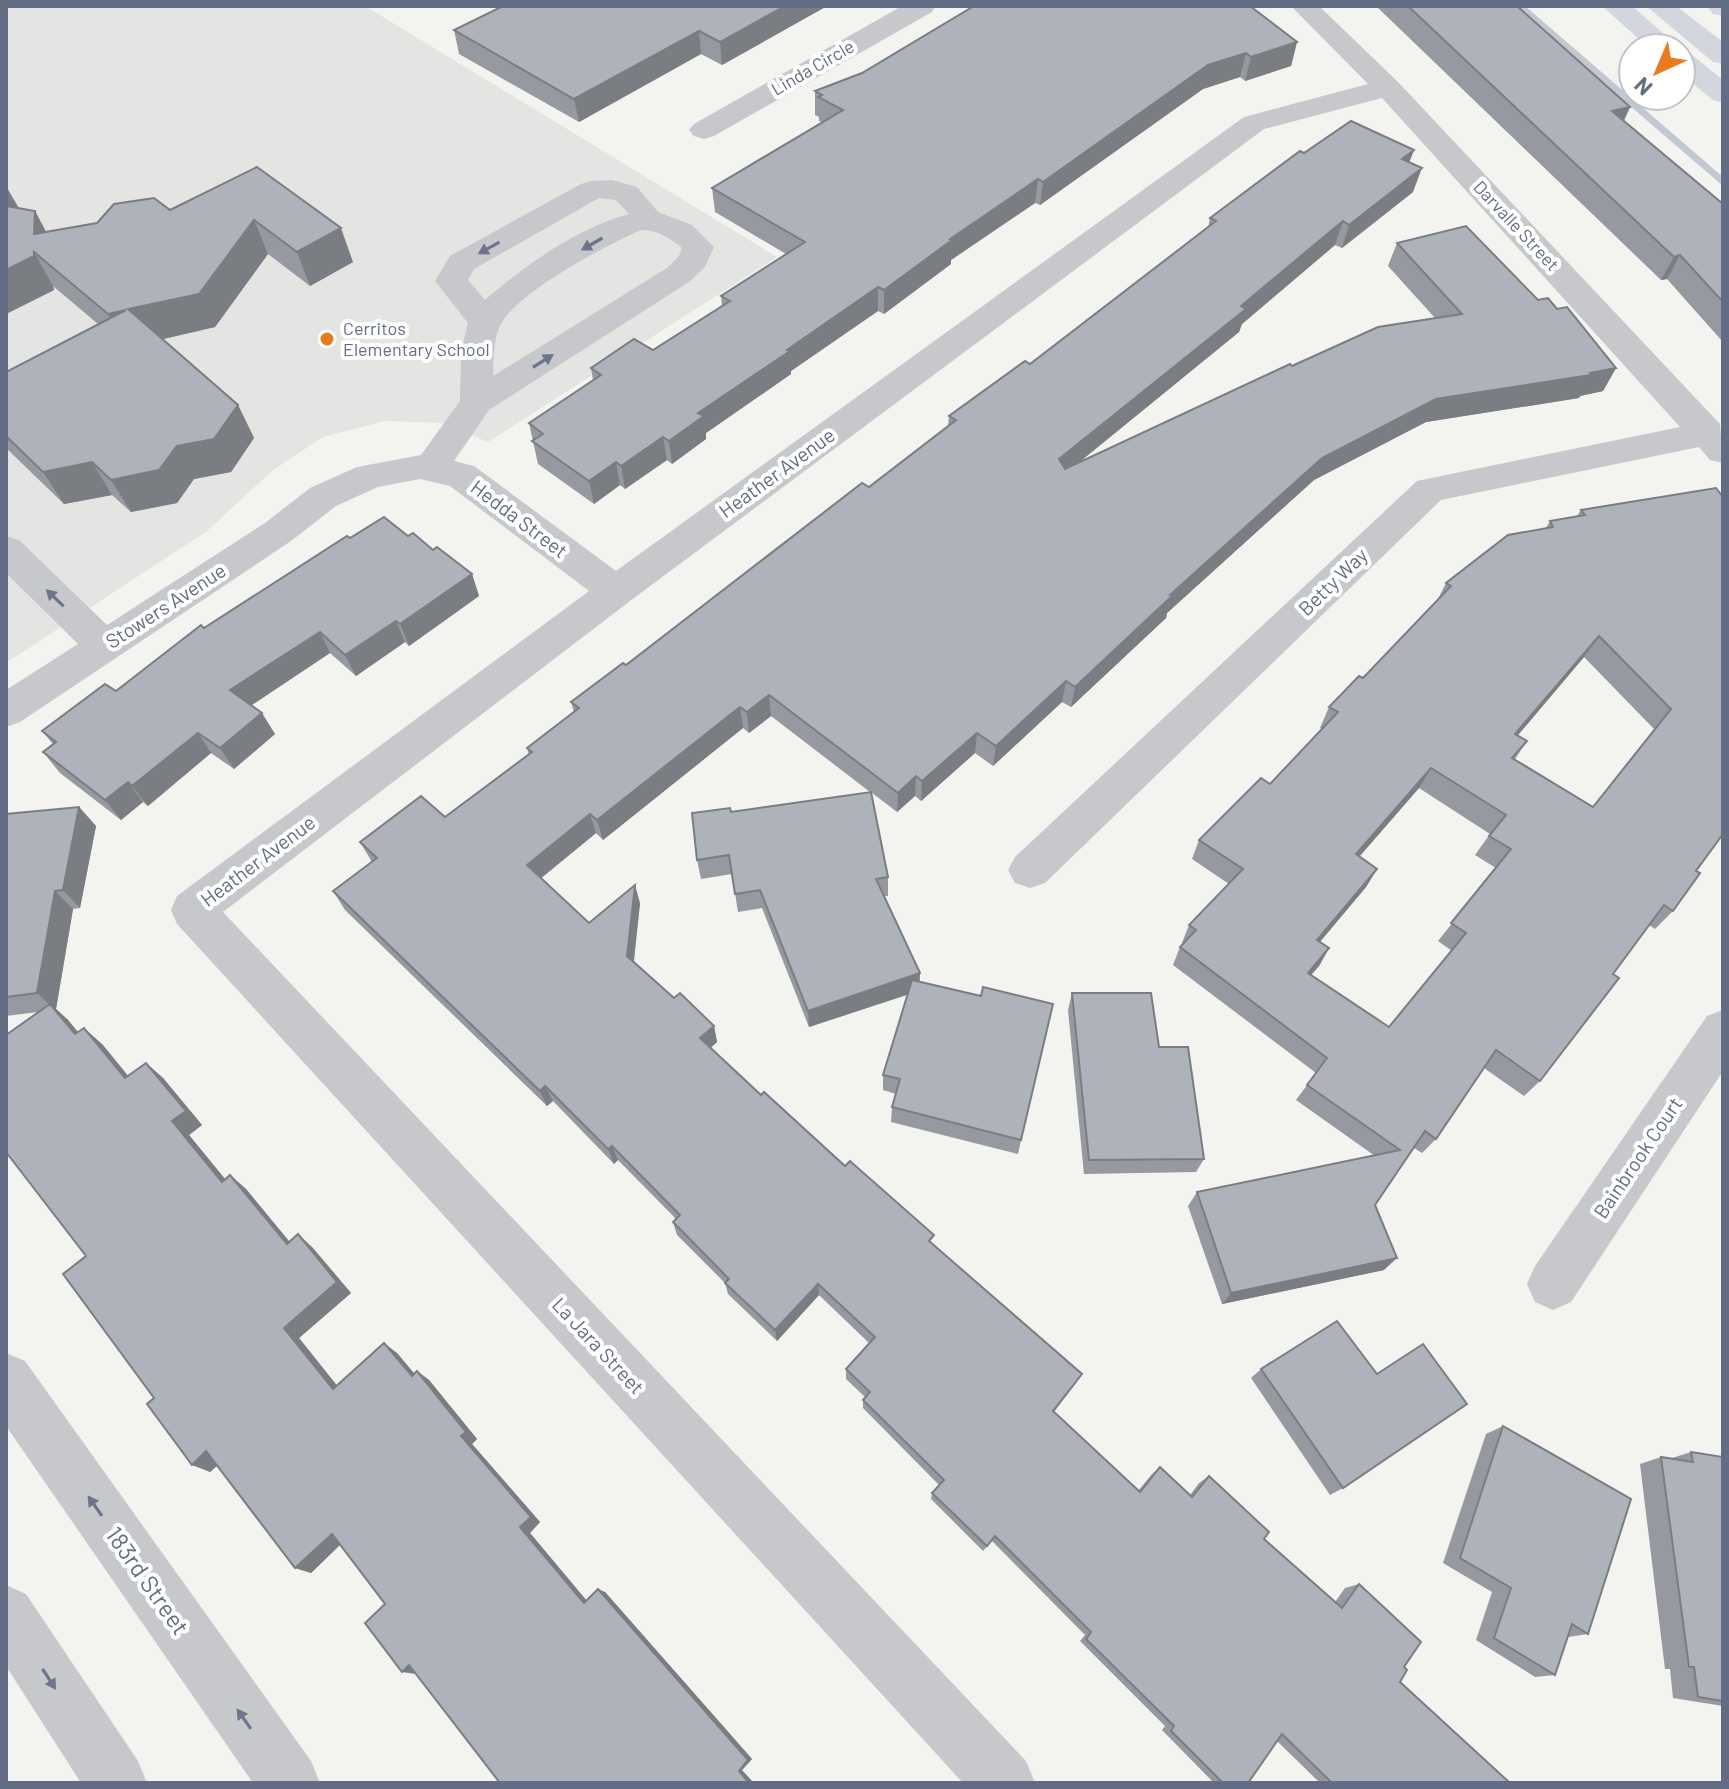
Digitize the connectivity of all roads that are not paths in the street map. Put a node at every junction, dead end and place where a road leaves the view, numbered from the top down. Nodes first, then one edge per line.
1 (922, 6) edge
2 (1304, 6) edge
3 (1615, 6) edge
4 (1659, 6) edge
5 (1690, 6) edge
6 (1647, 32) edge
7 (1723, 32) edge
8 (1723, 56) edge
9 (1697, 73) edge
10 (1388, 88) junction
11 (1723, 94) edge
12 (704, 130) dead end
13 (648, 221) junction
14 (485, 321) junction
15 (477, 402) junction
16 (1716, 442) edge
17 (430, 469) junction
18 (323, 497) joint
19 (6, 550) edge
20 (616, 591) junction
21 (104, 646) junction
22 (6, 711) edge
23 (1030, 870) dead end
24 (193, 910) joint
25 (1723, 1031) edge
26 (1553, 1284) dead end
27 (6, 1380) edge
28 (6, 1614) edge
29 (116, 1783) edge
30 (289, 1783) edge
31 (1004, 1783) edge

1 - 12 street, Linda Circle
2 - 10 street, Darvalle Street
3 - 6 highway
4 - 8 highway
5 - 7 highway
9 - 11 highway
10 - 16 street, Darvalle Street
10 - 20 street, Heather Avenue
13 -> 14 street
13 -> 14 street
15 -> 13 street
14 - 15 street
15 - 17 street
16 - 23 street, Betty Way
17 - 18 street, Hedda Street
17 - 20 street, Hedda Street
18 - 21 street, Stowers Avenue
21 -> 19 street
20 - 24 street, Heather Avenue
21 - 22 street, Stowers Avenue
24 - 31 street, La Jara Street
25 - 26 street, Bainbrook Court
30 -> 27 street, 183rd Street
28 -> 29 street

